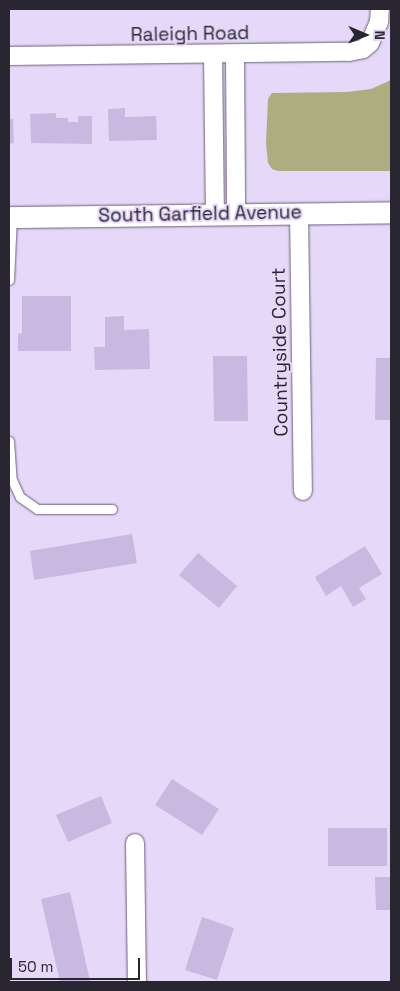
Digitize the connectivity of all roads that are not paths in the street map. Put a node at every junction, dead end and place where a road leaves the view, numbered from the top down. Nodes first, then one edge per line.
1 (380, 9) edge
2 (214, 55) junction
3 (235, 55) junction
4 (9, 56) edge
5 (391, 212) edge
6 (299, 213) junction
7 (215, 214) junction
8 (236, 214) junction
9 (10, 217) edge
10 (9, 280) edge
11 (9, 441) edge
12 (304, 491) dead end
13 (112, 508) dead end
14 (135, 843) dead end
15 (137, 982) edge

1 - 3 street, Raleigh Road
2 - 3 street, Raleigh Road
2 - 4 street, Raleigh Road
2 - 7 street
3 - 8 street
5 - 6 street, South Garfield Avenue
6 - 8 street, South Garfield Avenue
6 - 12 street, Countryside Court
7 - 8 street, South Garfield Avenue
7 - 9 street, South Garfield Avenue
9 - 10 lane
11 - 13 lane
14 - 15 street

